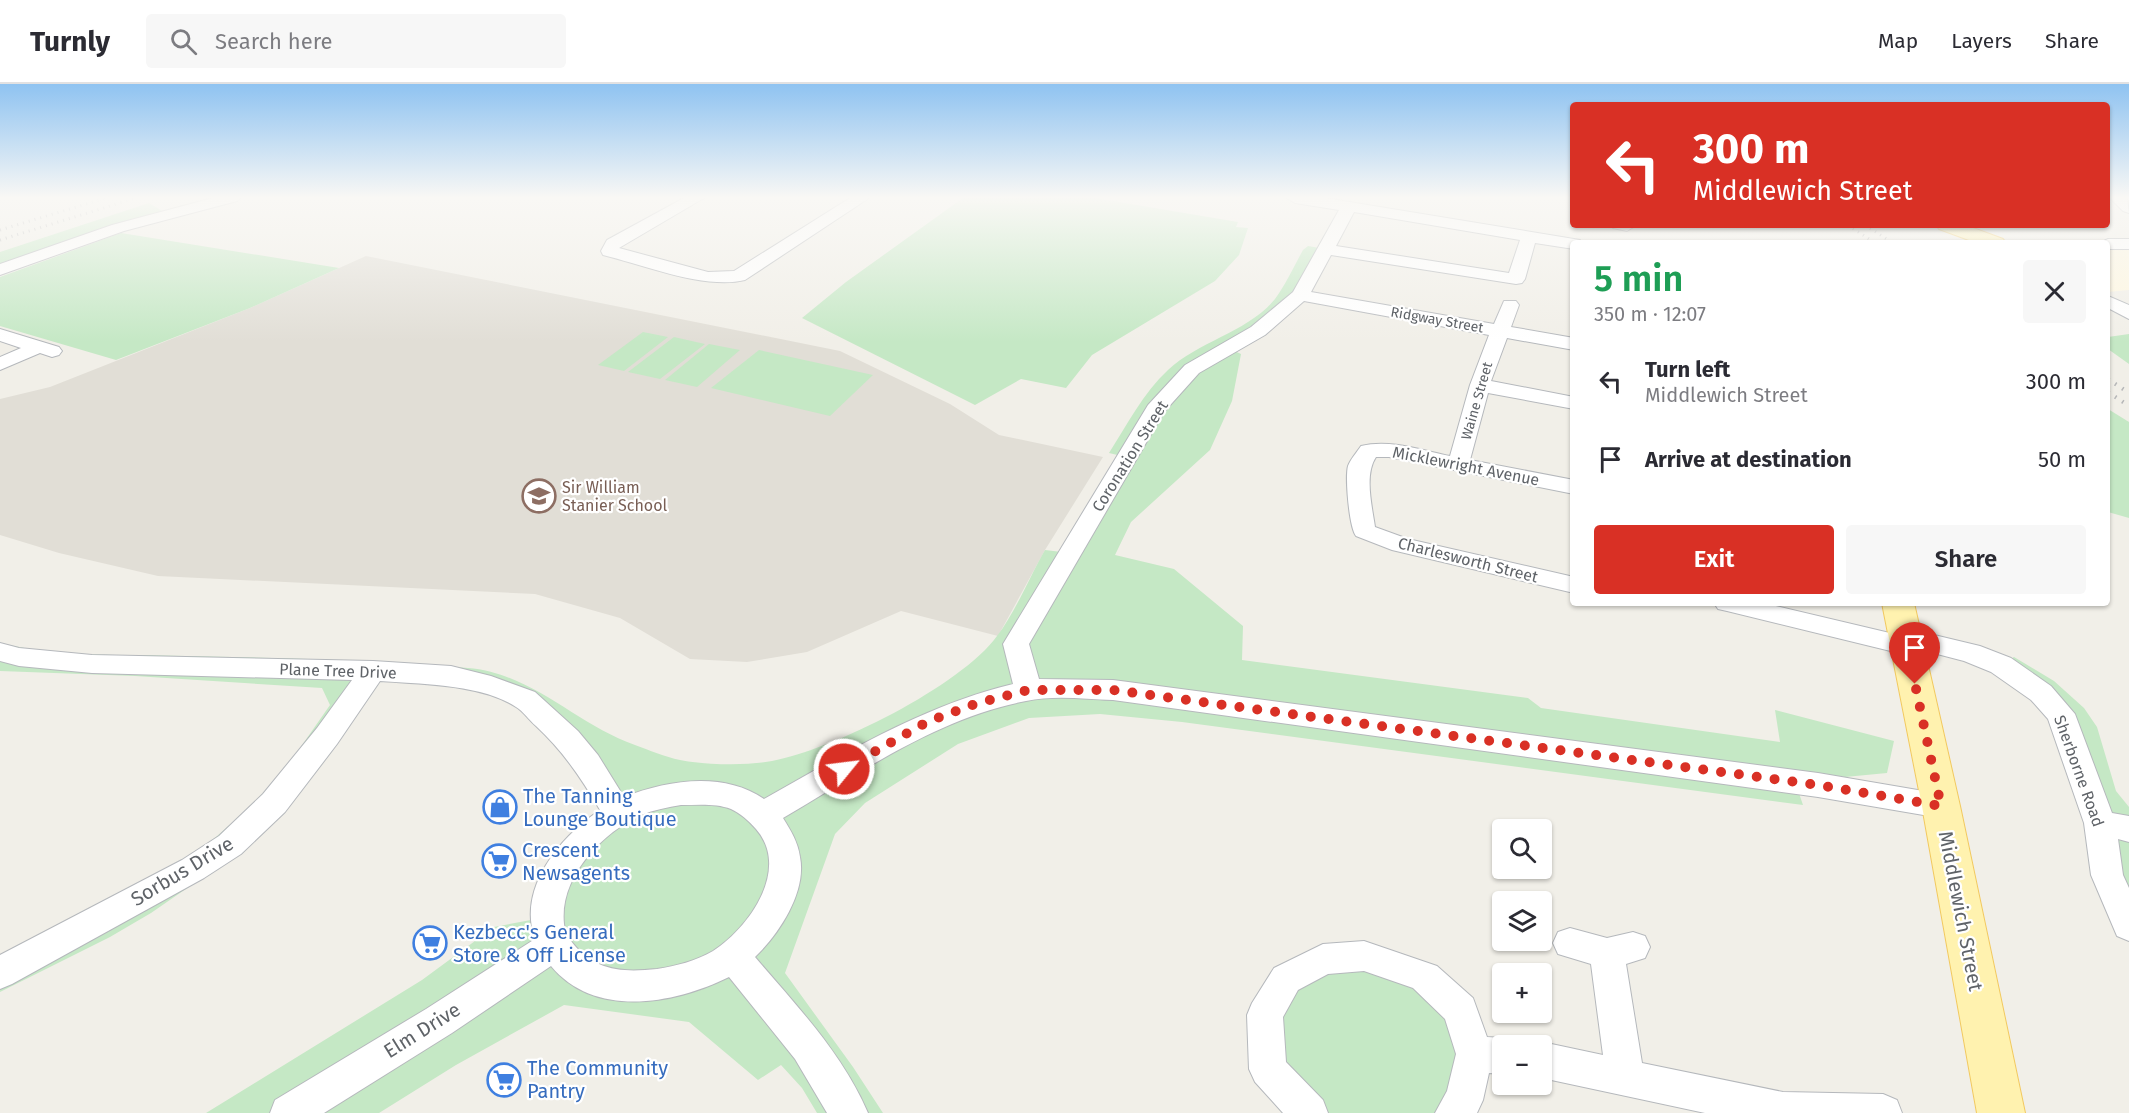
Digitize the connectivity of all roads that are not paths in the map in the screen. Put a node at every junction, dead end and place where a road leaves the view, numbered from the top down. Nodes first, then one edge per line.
1 (67, 246) edge
2 (612, 246) edge
3 (786, 246) edge
4 (1327, 246) edge
5 (1525, 246) edge
6 (1325, 249) junction
7 (0, 270) edge
8 (1300, 295) junction
9 (2110, 302) edge
10 (1510, 305) dead end
11 (2129, 313) edge
12 (1499, 331) junction
13 (0, 335) edge
14 (1570, 343) edge
15 (0, 364) edge
16 (1480, 385) junction
17 (1570, 402) edge
18 (1458, 464) junction
19 (1570, 486) edge
20 (1364, 531) joint
21 (1570, 584) edge
22 (1741, 606) edge
23 (1899, 606) edge
24 (1906, 642) junction
25 (0, 652) edge
26 (373, 671) junction
27 (1028, 690) junction
28 (1941, 806) junction
29 (618, 813) junction
30 (763, 814) junction
31 (2114, 826) edge
32 (2129, 926) edge
33 (1570, 943) dead end
34 (554, 945) junction
35 (733, 956) junction
36 (0, 973) edge
37 (1489, 1055) edge
38 (1552, 1062) edge
39 (1625, 1076) junction
40 (1784, 1112) edge
41 (289, 1113) edge
42 (849, 1113) edge
43 (1309, 1113) edge
44 (1455, 1113) edge
45 (1883, 1113) edge
46 (2001, 1113) edge

1 - 7 street
2 - 3 street
4 - 6 street, Coronation Street
5 - 6 street
6 - 8 street, Coronation Street
8 - 12 street, Ridgway Street
8 - 27 street, Coronation Street
9 - 11 street
10 - 12 street, Waine Street
12 - 14 street, Ridgway Street
12 - 16 street, Waine Street
13 - 15 street
16 - 17 street
16 - 18 street, Waine Street
18 - 19 street, Micklewright Avenue
18 - 20 street, Micklewright Avenue
20 - 21 street, Charlesworth Street
22 - 24 street
23 - 24 main road, Middlewich Street
24 - 28 main road, Middlewich Street
24 - 31 street, Sherborne Road
25 - 26 street, Plane Tree Drive
26 - 29 street, Plane Tree Drive
26 - 36 street, Sorbus Drive
27 - 28 street
27 - 30 street
28 - 46 main road, Middlewich Street
29 - 30 street
29 - 34 street
30 - 35 street
31 - 32 street, Sherborne Road
33 - 39 street
34 - 35 street
34 - 41 street, Elm Drive
35 - 42 street
37 - 43 street
37 - 44 street
38 - 39 street
39 - 40 street
40 - 45 street

